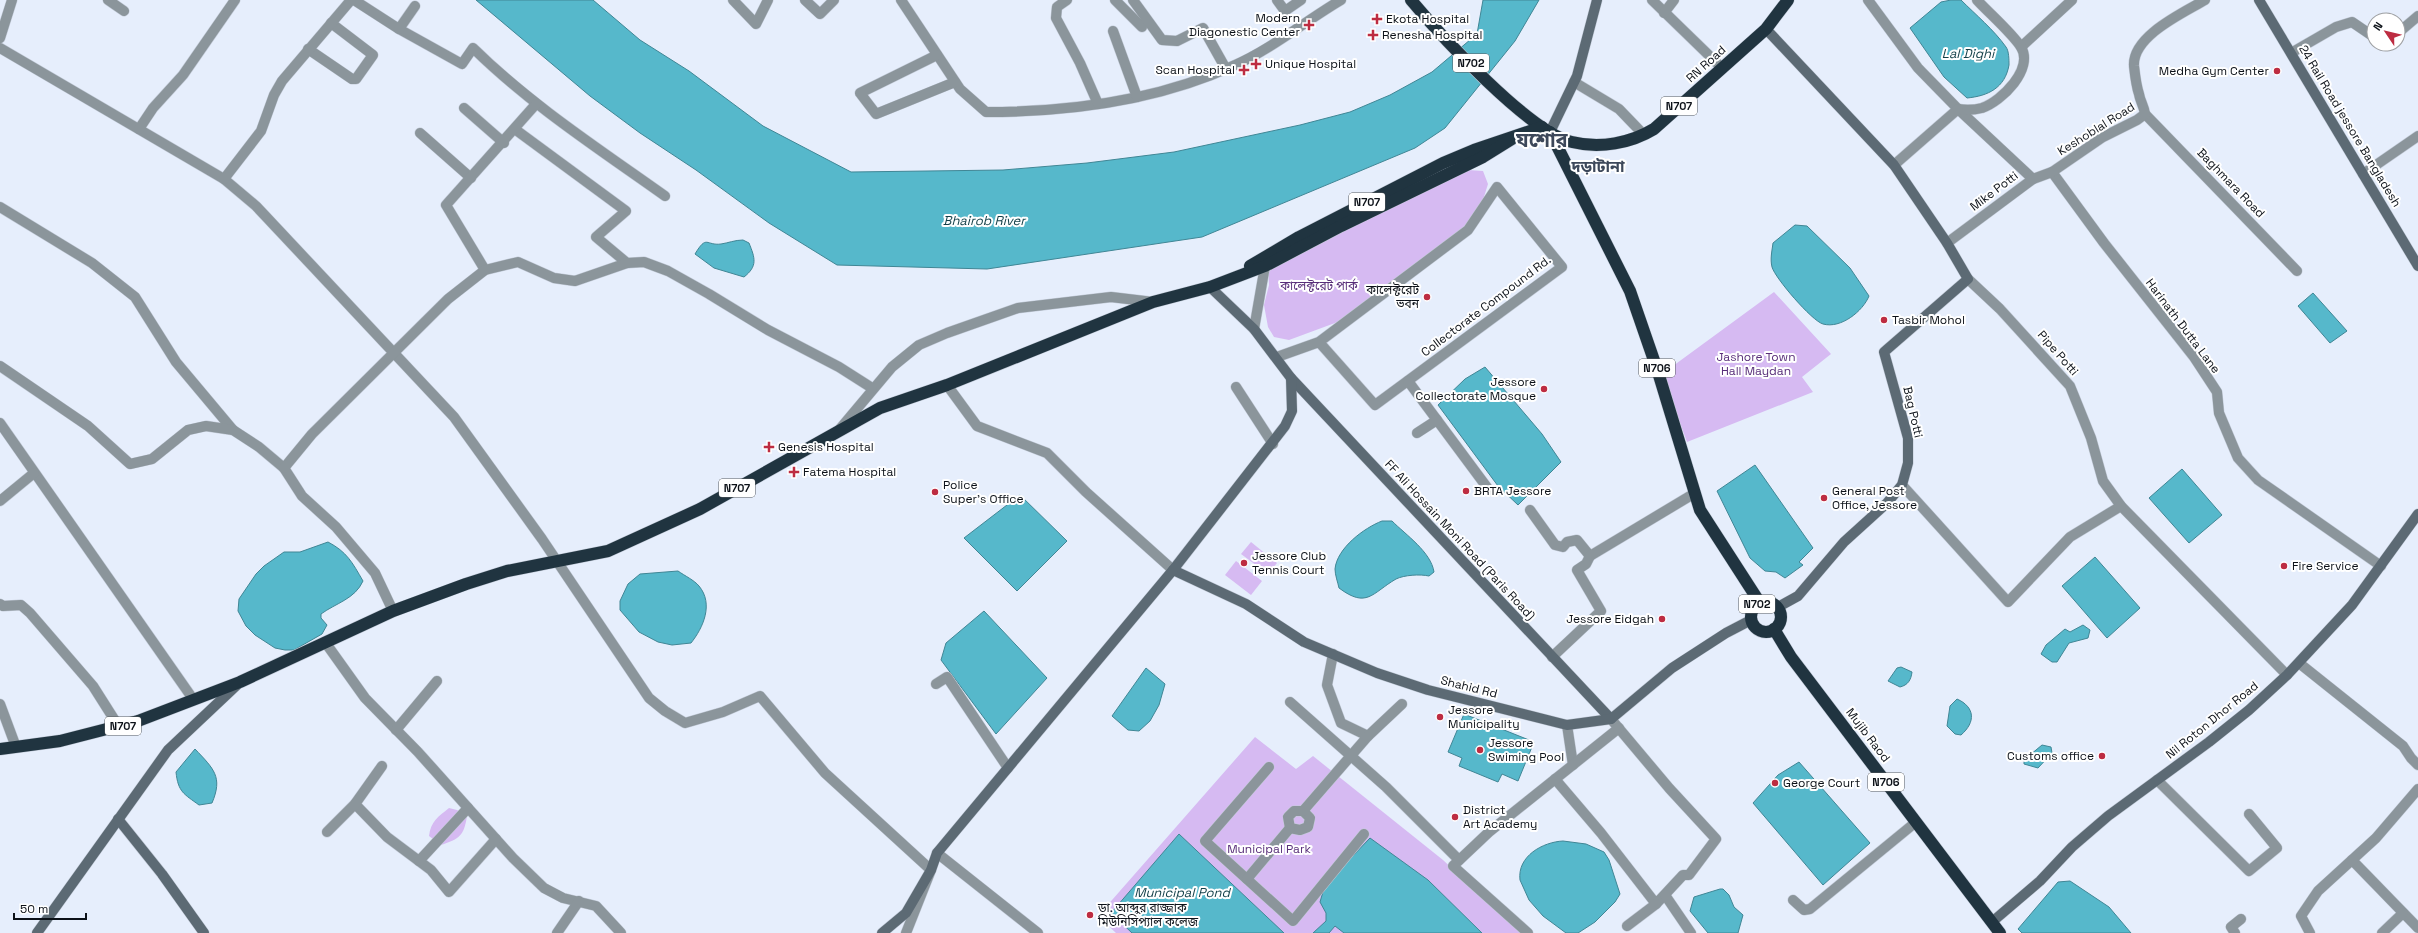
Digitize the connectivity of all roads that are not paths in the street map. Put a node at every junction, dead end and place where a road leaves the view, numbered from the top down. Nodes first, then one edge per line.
1 (12, 0) edge
2 (108, 0) edge
3 (235, 0) edge
4 (352, 0) edge
5 (733, 0) edge
6 (768, 0) edge
7 (805, 0) edge
8 (834, 0) edge
9 (901, 0) edge
10 (1067, 0) edge
11 (1115, 0) edge
12 (1133, 0) edge
13 (1277, 0) edge
14 (1301, 0) edge
15 (1341, 0) edge
16 (1411, 0) edge
17 (1597, 0) edge
18 (1652, 0) edge
19 (1674, 0) edge
20 (1788, 0) edge
21 (1868, 0) edge
22 (1977, 0) edge
23 (2072, 0) edge
24 (2205, 0) edge
25 (2259, 0) edge
26 (1054, 4) edge
27 (415, 6) dead end
28 (124, 10) dead end
29 (1664, 13) junction
30 (2418, 16) edge
31 (331, 23) junction
32 (2406, 26) edge
33 (1142, 27) dead end
34 (399, 29) junction
35 (1766, 29) junction
36 (1114, 32) dead end
37 (2366, 32) edge
38 (0, 38) edge
39 (0, 48) edge
40 (308, 48) junction
41 (2021, 48) junction
42 (2291, 53) junction
43 (938, 55) junction
44 (1722, 68) junction
45 (1226, 69) junction
46 (955, 82) junction
47 (1574, 82) junction
48 (1137, 97) junction
49 (536, 104) junction
50 (1098, 104) junction
51 (464, 108) dead end
52 (1958, 109) junction
53 (2145, 114) junction
54 (139, 129) junction
55 (516, 130) junction
56 (1546, 130) junction
57 (420, 133) dead end
58 (1644, 135) junction
59 (2418, 136) edge
60 (1512, 139) junction
61 (504, 143) junction
62 (1894, 165) junction
63 (2052, 172) junction
64 (2363, 174) junction
65 (471, 178) junction
66 (224, 179) junction
67 (2032, 179) junction
68 (665, 196) dead end
69 (0, 207) edge
70 (1947, 243) junction
71 (627, 263) junction
72 (1265, 266) junction
73 (2418, 266) edge
74 (485, 270) junction
75 (2297, 271) dead end
76 (1968, 279) junction
77 (1229, 280) junction
78 (1210, 287) junction
79 (1153, 302) junction
80 (1254, 329) junction
81 (1319, 342) junction
82 (393, 352) junction
83 (1277, 357) junction
84 (1, 369) edge
85 (1291, 378) junction
86 (1408, 381) junction
87 (947, 385) junction
88 (1236, 387) dead end
89 (872, 388) junction
90 (1437, 420) junction
91 (0, 424) edge
92 (233, 430) junction
93 (838, 431) junction
94 (1416, 434) dead end
95 (1273, 444) junction
96 (284, 468) junction
97 (34, 473) junction
98 (1902, 485) junction
99 (1489, 490) dead end
100 (1695, 493) junction
101 (0, 501) edge
102 (2121, 506) junction
103 (1530, 510) dead end
104 (2418, 514) edge
105 (1590, 556) junction
106 (556, 563) junction
107 (2381, 566) junction
108 (1174, 570) junction
109 (1760, 603) junction
110 (0, 604) edge
111 (1778, 607) junction
112 (393, 611) junction
113 (1751, 620) junction
114 (1774, 629) junction
115 (325, 642) junction
116 (1333, 654) junction
117 (1552, 657) junction
118 (2299, 663) junction
119 (2287, 675) junction
120 (437, 681) dead end
121 (240, 682) junction
122 (936, 684) dead end
123 (193, 699) junction
124 (1290, 702) dead end
125 (0, 704) edge
126 (1402, 704) dead end
127 (1611, 719) junction
128 (1566, 725) junction
129 (119, 727) junction
130 (1619, 728) junction
131 (396, 730) junction
132 (1368, 736) junction
133 (16, 746) junction
134 (0, 749) edge
135 (1351, 756) junction
136 (1573, 765) junction
137 (2418, 765) edge
138 (382, 766) dead end
139 (1269, 767) dead end
140 (1008, 768) junction
141 (1555, 779) junction
142 (2157, 780) junction
143 (2418, 789) edge
144 (355, 804) junction
145 (468, 808) junction
146 (1303, 811) junction
147 (2248, 814) dead end
148 (118, 819) junction
149 (1916, 822) junction
150 (1290, 828) junction
151 (327, 832) dead end
152 (1364, 834) dead end
153 (496, 839) junction
154 (936, 853) junction
155 (1459, 860) junction
156 (2352, 860) junction
157 (419, 861) junction
158 (931, 870) junction
159 (1247, 879) junction
160 (1665, 895) junction
161 (1793, 900) dead end
162 (579, 901) junction
163 (1656, 904) junction
164 (2403, 913) junction
165 (2241, 918) dead end
166 (1992, 922) junction
167 (1627, 926) dead end
168 (2418, 928) edge
169 (37, 933) edge
170 (204, 933) edge
171 (557, 933) edge
172 (621, 933) edge
173 (882, 933) edge
174 (906, 933) edge
175 (1038, 933) edge
176 (1528, 933) edge
177 (1692, 933) edge
178 (2000, 933) edge
179 (2235, 933) edge
180 (2310, 933) edge
181 (2382, 933) edge

1 - 38 street
2 - 28 street
3 - 54 street
4 - 31 street
4 - 34 street
5 - 6 street
7 - 8 street
9 - 43 street
10 - 26 street
11 - 33 street
12 - 45 street
13 - 14 street
15 - 45 street
16 - 56 highway, N702
17 - 47 street
18 - 29 street
19 - 29 street
20 - 35 highway, RN Road / N707
21 - 52 street, Mike Potti
22 - 41 street
23 - 41 street
24 - 53 street, Keshoblal Road
25 - 42 street, 24 Rail Road jessore Bangladesh
26 - 50 street
27 - 34 street
29 - 44 street
30 - 32 street
31 - 40 street
31 - 40 street
34 - 49 street
35 - 44 highway, RN Road / N707
35 - 62 street
36 - 48 street
37 - 42 street
39 - 54 street
40 - 66 street
41 - 52 street
42 - 64 street, 24 Rail Road jessore Bangladesh
43 - 46 street
43 - 46 street
44 - 58 highway, RN Road / N707
45 - 48 street
46 - 50 street
47 - 56 street
47 - 58 street
48 - 50 street
49 - 55 street
49 - 68 street
51 - 61 street
52 - 62 street
52 - 67 street, Mike Potti
53 - 63 street, Keshoblal Road
53 - 75 street, Baghmara Road
54 - 66 street
55 - 61 street
55 - 71 street
56 - 58 highway, RN Road / N707
56 - 60 highway, N707
56 - 100 highway, N706
57 - 65 street
59 - 64 street
60 - 72 highway, N707
60 - 77 highway, N707
61 - 65 street
62 - 70 street
63 - 67 street, Keshoblal Road
63 - 107 street, Harinath Dutta Lane
64 - 73 street, 24 Rail Road jessore Bangladesh
65 - 74 street
66 - 82 street
67 - 70 street, Mike Potti
69 - 92 street
70 - 76 street
71 - 74 street
71 - 89 street
72 - 77 highway, N707
72 - 80 street
74 - 82 street
76 - 98 street, Bag Potti
76 - 102 street, Pipe Potti
77 - 78 highway, N707
78 - 79 highway, N707
78 - 80 street, FF Ali Hossain Moni Road (Paris Road)
79 - 87 highway, N707
79 - 89 street
80 - 83 street, FF Ali Hossain Moni Road (Paris Road)
81 - 83 street, Collectorate Compound Rd.
81 - 86 street, Collectorate Compound Rd.
81 - 86 street, Collectorate Compound Rd.
82 - 96 street
82 - 106 street
83 - 85 street, FF Ali Hossain Moni Road (Paris Road)
84 - 92 street
85 - 95 street
85 - 117 street, FF Ali Hossain Moni Road (Paris Road)
86 - 90 street
87 - 93 highway, N707
87 - 108 street
88 - 95 street
89 - 93 street
90 - 94 street
90 - 99 street
91 - 97 street
92 - 96 street
93 - 106 highway, N707
95 - 108 street
96 - 112 street
97 - 101 street
97 - 123 street
98 - 102 street
98 - 111 street, Bag Potti
100 - 105 street
100 - 109 highway, N706
102 - 119 street
103 - 105 street
104 - 107 street, Nil Roton Dhor Road
105 - 117 street
106 - 112 highway, N707
106 - 158 street
107 - 118 street, Nil Roton Dhor Road
108 - 116 street, Shahid Rd
108 - 140 street
109 - 111 highway, N702
109 - 113 highway, N702
110 - 129 street
111 - 114 highway, N702
112 - 115 highway, N707
113 - 114 highway, N702
113 - 127 street
114 - 149 highway, Mujib Raod / N706
115 - 121 highway, N707
115 - 131 street
116 - 128 street, Shahid Rd
116 - 132 street
117 - 127 street, FF Ali Hossain Moni Road (Paris Road)
118 - 119 street, Nil Roton Dhor Road
118 - 137 street
119 - 142 street, Nil Roton Dhor Road
120 - 131 street
121 - 123 highway, N707
121 - 148 street
122 - 140 street
123 - 129 highway, N707
124 - 135 street
125 - 133 street
126 - 132 street
127 - 128 street, Shahid Rd
127 - 130 street
128 - 136 street
129 - 133 highway, N707
130 - 136 street
130 - 160 street
131 - 145 street
132 - 135 street
133 - 134 highway, N707
135 - 146 street
135 - 155 street
136 - 141 street
138 - 144 street
139 - 159 street
140 - 154 street
141 - 155 street
141 - 163 street
142 - 147 street
142 - 166 street, Nil Roton Dhor Road
143 - 156 street
144 - 151 street
144 - 157 street
145 - 153 street
145 - 157 street
146 - 150 street
146 - 150 street
148 - 169 street
148 - 170 street
149 - 161 street
149 - 166 highway, Mujib Raod / N706
150 - 159 street
152 - 159 street
153 - 157 street
153 - 162 street
154 - 158 street
154 - 175 street
155 - 176 street
156 - 164 street
156 - 180 street
158 - 173 street
158 - 174 street
160 - 163 street
160 - 177 street
162 - 171 street
162 - 172 street
163 - 167 street
164 - 168 street
164 - 181 street
165 - 179 street
166 - 178 highway, Mujib Raod / N706

